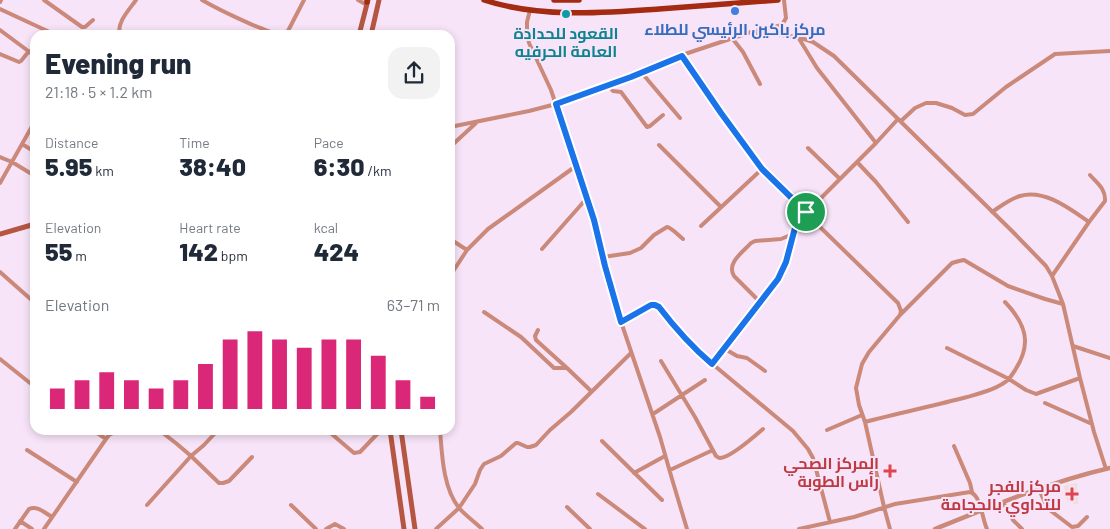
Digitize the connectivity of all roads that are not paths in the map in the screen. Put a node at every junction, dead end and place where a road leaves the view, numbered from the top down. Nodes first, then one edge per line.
1 (44, 0) edge
2 (135, 0) edge
3 (202, 0) edge
4 (304, 0) edge
5 (358, 0) edge
6 (379, 0) edge
7 (484, 0) edge
8 (554, 0) edge
9 (579, 0) edge
10 (778, 0) edge
11 (784, 0) edge
12 (367, 2) edge
13 (0, 9) edge
14 (530, 10) junction
15 (93, 20) dead end
16 (0, 30) edge
17 (45, 30) edge
18 (119, 30) edge
19 (267, 30) edge
20 (288, 30) edge
21 (360, 30) edge
22 (371, 30) edge
23 (752, 32) junction
24 (798, 37) junction
25 (732, 38) junction
26 (29, 51) joint
27 (1110, 51) edge
28 (0, 54) edge
29 (682, 56) junction
30 (641, 72) junction
31 (608, 84) junction
32 (760, 84) dead end
33 (556, 104) junction
34 (663, 115) dead end
35 (680, 118) dead end
36 (900, 120) junction
37 (478, 121) junction
38 (455, 126) edge
39 (30, 130) edge
40 (455, 142) edge
41 (876, 143) junction
42 (22, 144) junction
43 (659, 145) dead end
44 (808, 148) dead end
45 (30, 149) edge
46 (0, 157) edge
47 (12, 162) junction
48 (857, 162) junction
49 (576, 166) junction
50 (762, 169) junction
51 (30, 173) edge
52 (1090, 175) dead end
53 (840, 179) junction
54 (0, 184) edge
55 (587, 198) junction
56 (721, 207) junction
57 (806, 212) junction
58 (992, 212) junction
59 (908, 222) dead end
60 (1089, 222) junction
61 (30, 225) edge
62 (701, 226) dead end
63 (0, 234) edge
64 (792, 234) junction
65 (683, 239) dead end
66 (455, 242) edge
67 (542, 249) dead end
68 (467, 250) junction
69 (603, 257) junction
70 (455, 268) edge
71 (0, 272) edge
72 (1052, 276) junction
73 (30, 299) edge
74 (760, 302) junction
75 (1005, 302) dead end
76 (1063, 304) junction
77 (484, 312) dead end
78 (900, 315) junction
79 (621, 322) junction
80 (538, 330) dead end
81 (1073, 346) junction
82 (948, 348) dead end
83 (725, 349) junction
84 (631, 353) junction
85 (1110, 358) edge
86 (0, 359) edge
87 (661, 361) dead end
88 (712, 364) junction
89 (567, 368) junction
90 (765, 371) dead end
91 (1080, 378) junction
92 (1009, 379) junction
93 (704, 380) dead end
94 (30, 383) edge
95 (591, 391) junction
96 (682, 396) junction
97 (1045, 403) dead end
98 (653, 414) junction
99 (862, 415) junction
100 (866, 422) junction
101 (1092, 424) junction
102 (763, 429) dead end
103 (827, 430) dead end
104 (101, 435) edge
105 (109, 435) edge
106 (165, 435) edge
107 (213, 435) edge
108 (333, 435) edge
109 (376, 435) edge
110 (391, 435) edge
111 (401, 435) edge
112 (441, 435) edge
113 (106, 439) junction
114 (602, 441) dead end
115 (954, 446) dead end
116 (27, 450) dead end
117 (713, 450) junction
118 (191, 456) junction
119 (665, 456) junction
120 (252, 457) dead end
121 (1108, 468) edge
122 (670, 470) junction
123 (634, 473) junction
124 (77, 482) junction
125 (1038, 489) junction
126 (972, 492) junction
127 (598, 494) dead end
128 (662, 500) dead end
129 (1004, 502) junction
130 (147, 504) dead end
131 (291, 505) dead end
132 (567, 507) dead end
133 (884, 507) junction
134 (459, 508) junction
135 (981, 510) junction
136 (52, 517) junction
137 (1087, 517) dead end
138 (20, 521) junction
139 (830, 522) junction
140 (15, 529) edge
141 (32, 529) edge
142 (44, 529) edge
143 (316, 529) edge
144 (326, 529) edge
145 (344, 529) edge
146 (404, 529) edge
147 (415, 529) edge
148 (436, 529) edge
149 (482, 529) edge
150 (590, 529) edge
151 (645, 529) edge
152 (687, 529) edge
153 (798, 529) edge
154 (890, 529) edge
155 (935, 529) edge
156 (987, 529) edge
157 (1022, 529) edge

1 - 15 street
2 - 18 street
3 - 19 street
4 - 20 street
5 - 12 street
6 - 22 main road
7 - 14 main road
8 - 9 main road
10 - 14 main road
11 - 23 street
12 - 21 main road
13 - 17 street
14 - 33 street
16 - 26 street
23 - 24 street
23 - 25 street
24 - 36 street
24 - 41 street
25 - 29 street
25 - 32 street
26 - 28 street
27 - 36 street
29 - 30 street
29 - 50 street
30 - 31 street
30 - 35 street
31 - 33 street
31 - 34 street
33 - 37 street
33 - 49 street
36 - 41 street
36 - 58 street
37 - 38 street
37 - 40 street
39 - 42 street
41 - 48 street
42 - 45 street
42 - 47 street
43 - 56 street
44 - 53 street
46 - 47 street
47 - 51 street
47 - 54 street
48 - 53 street
48 - 59 street
49 - 55 street
49 - 68 street
50 - 56 street
50 - 57 street
52 - 60 street
53 - 57 street
55 - 67 street
55 - 69 street
56 - 62 street
57 - 64 street
57 - 78 street
58 - 60 street
58 - 72 street
60 - 72 street
61 - 63 main road
64 - 74 street
64 - 74 street
65 - 69 street
66 - 68 street
68 - 70 street
69 - 79 street
71 - 73 street
72 - 76 street
74 - 83 street
75 - 92 street
76 - 78 street
76 - 81 street
77 - 89 street
78 - 99 street
79 - 84 street
79 - 88 street
80 - 89 street
81 - 85 street
81 - 91 street
82 - 92 street
83 - 88 street
83 - 90 street
84 - 95 street
84 - 98 street
86 - 94 street
87 - 96 street
88 - 139 street
89 - 95 street
91 - 92 street
91 - 101 street
92 - 100 street
93 - 96 street
95 - 134 street
96 - 98 street
96 - 117 street
97 - 101 street
98 - 119 street
99 - 100 street
99 - 103 street
100 - 133 street
101 - 121 street
102 - 117 street
104 - 113 street
105 - 113 street
106 - 118 street
107 - 118 street
108 - 109 street
110 - 146 main road
111 - 147 main road
112 - 134 street
113 - 124 street
114 - 123 street
115 - 126 street
116 - 124 street
117 - 122 street
118 - 120 street
118 - 130 street
119 - 122 street
119 - 123 street
121 - 125 street
122 - 152 street
123 - 128 street
124 - 136 street
125 - 129 street
125 - 137 street
126 - 133 street
126 - 135 street
127 - 151 street
129 - 135 street
129 - 157 street
131 - 143 street
132 - 150 street
133 - 139 street
133 - 154 street
134 - 148 street
134 - 149 street
135 - 155 street
135 - 156 street
136 - 138 street
136 - 142 street
138 - 140 street
138 - 141 street
139 - 153 street
144 - 145 street

